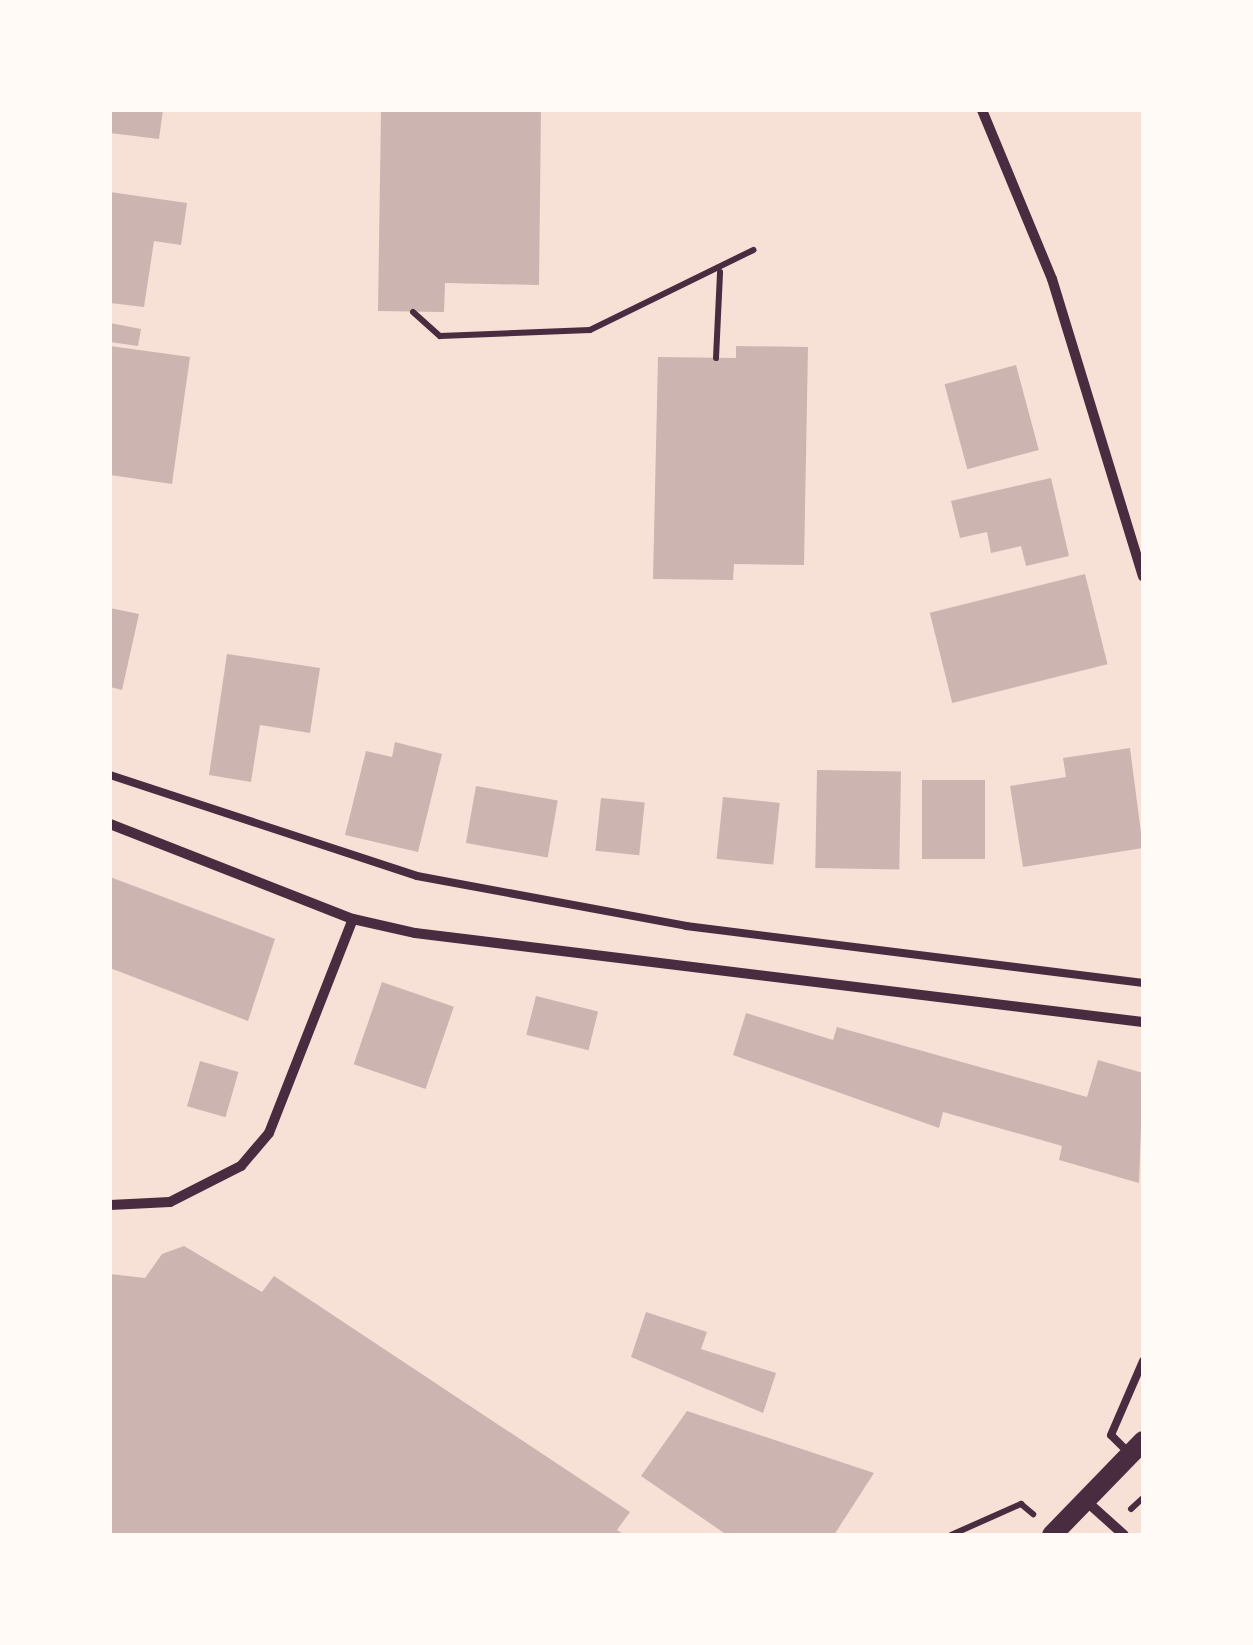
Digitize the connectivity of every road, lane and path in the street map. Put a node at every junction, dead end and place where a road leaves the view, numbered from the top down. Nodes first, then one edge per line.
1 (982, 110) edge
2 (753, 250) dead end
3 (720, 272) junction
4 (413, 312) dead end
5 (716, 358) dead end
6 (1143, 576) edge
7 (110, 775) edge
8 (110, 824) edge
9 (353, 919) junction
10 (1143, 983) edge
11 (1143, 1022) edge
12 (110, 1205) edge
13 (1140, 1365) edge
14 (1137, 1448) edge
15 (1086, 1500) junction
16 (1021, 1504) dead end
17 (951, 1535) edge
18 (1052, 1535) edge
19 (1124, 1535) edge

1 - 6 street
2 - 3 path
3 - 4 path
3 - 5 path
7 - 10 lane
8 - 9 street
9 - 11 street
9 - 12 street
13 - 14 lane
14 - 15 main road
15 - 18 main road
15 - 19 street
16 - 17 path

